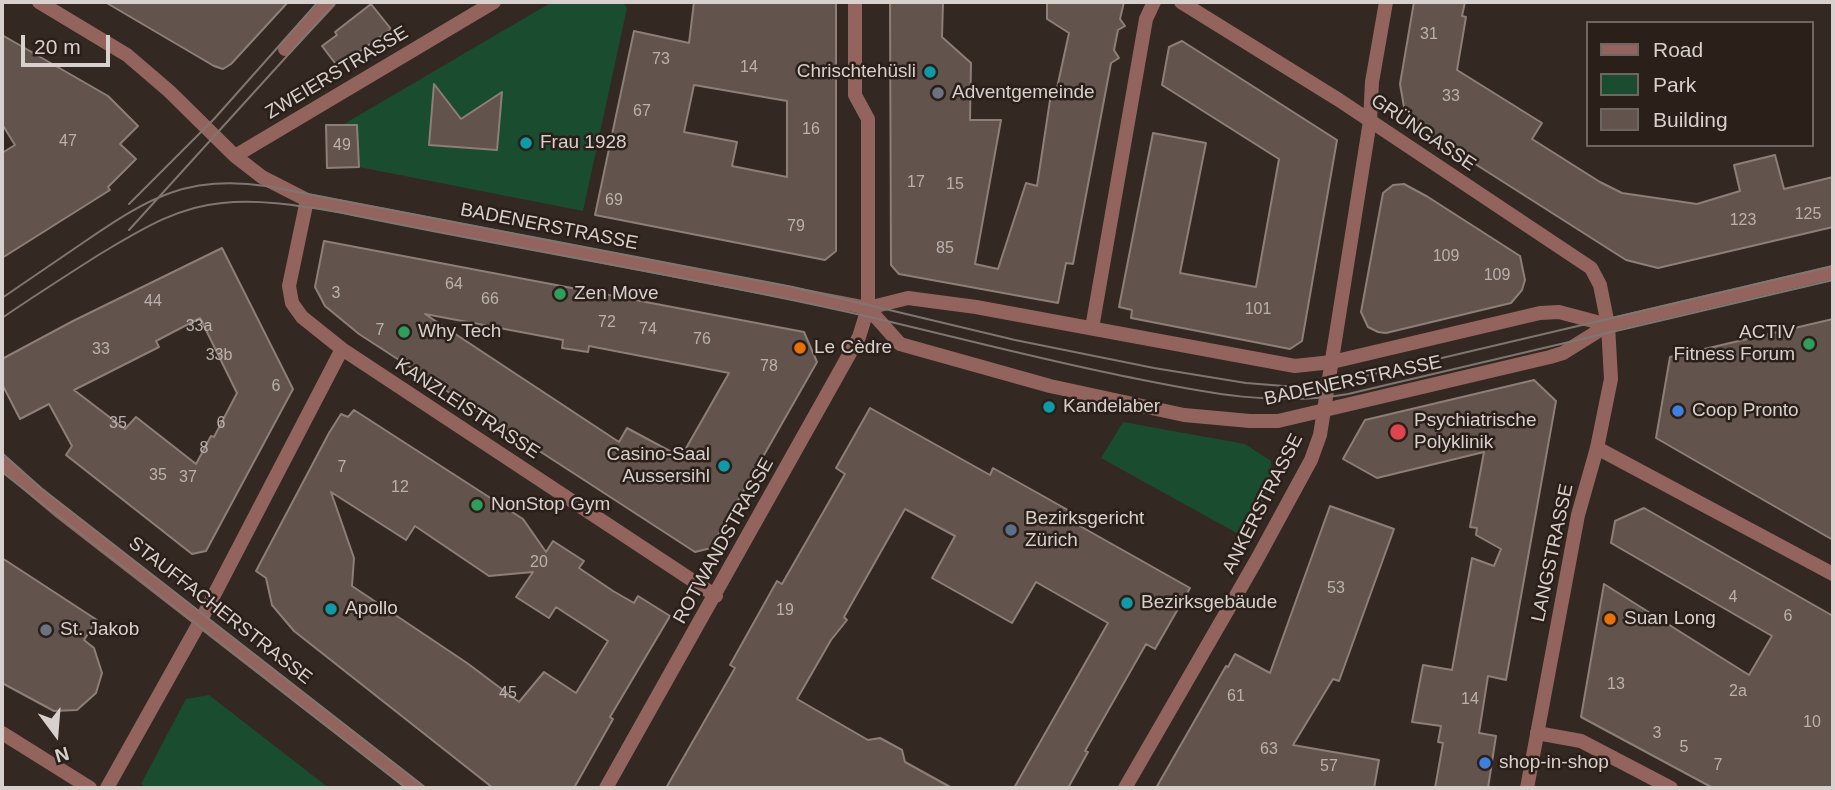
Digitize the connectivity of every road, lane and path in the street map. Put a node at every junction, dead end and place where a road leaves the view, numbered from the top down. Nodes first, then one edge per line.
1 (39, 2) edge
2 (329, 2) edge
3 (494, 2) edge
4 (855, 2) edge
5 (1154, 2) edge
6 (1181, 2) edge
7 (1386, 2) edge
8 (285, 49) dead end
9 (1370, 121) junction
10 (235, 156) junction
11 (307, 200) junction
12 (1833, 272) edge
13 (868, 308) junction
14 (1608, 325) junction
15 (1092, 328) junction
16 (342, 349) junction
17 (1332, 362) junction
18 (1324, 411) junction
19 (1598, 448) junction
20 (2, 463) edge
21 (1833, 574) edge
22 (716, 596) junction
23 (201, 620) junction
24 (2, 733) edge
25 (1537, 733) junction
26 (90, 788) edge
27 (107, 788) edge
28 (416, 788) edge
29 (606, 788) edge
30 (1125, 788) edge
31 (1527, 788) edge
32 (1671, 788) edge

1 - 10 street, BADENERSTRASSE
2 - 8 street
3 - 10 street, ZWEIERSTRASSE
4 - 13 street, ROTWANDSTRASSE
5 - 15 street
6 - 9 street, GRÜNGASSE
7 - 9 street, ANKERSTRASSE
9 - 14 street, GRÜNGASSE
9 - 17 street, ANKERSTRASSE
10 - 11 street, BADENERSTRASSE
11 - 13 street, BADENERSTRASSE
11 - 16 street, KANZLEISTRASSE
12 - 14 street, BADENERSTRASSE
13 - 15 street, BADENERSTRASSE
13 - 18 street, BADENERSTRASSE
13 - 22 street, ROTWANDSTRASSE
14 - 17 street, BADENERSTRASSE
14 - 18 street, BADENERSTRASSE
14 - 19 street, LANGSTRASSE
15 - 17 street, BADENERSTRASSE
16 - 22 street, KANZLEISTRASSE
16 - 23 street
17 - 18 street, ANKERSTRASSE
18 - 30 street, ANKERSTRASSE
19 - 21 street
19 - 25 street, LANGSTRASSE
20 - 23 street, STAUFFACHERSTRASSE
22 - 29 street, ROTWANDSTRASSE
23 - 27 street
23 - 28 street, STAUFFACHERSTRASSE
24 - 26 street
25 - 31 street, LANGSTRASSE
25 - 32 street

